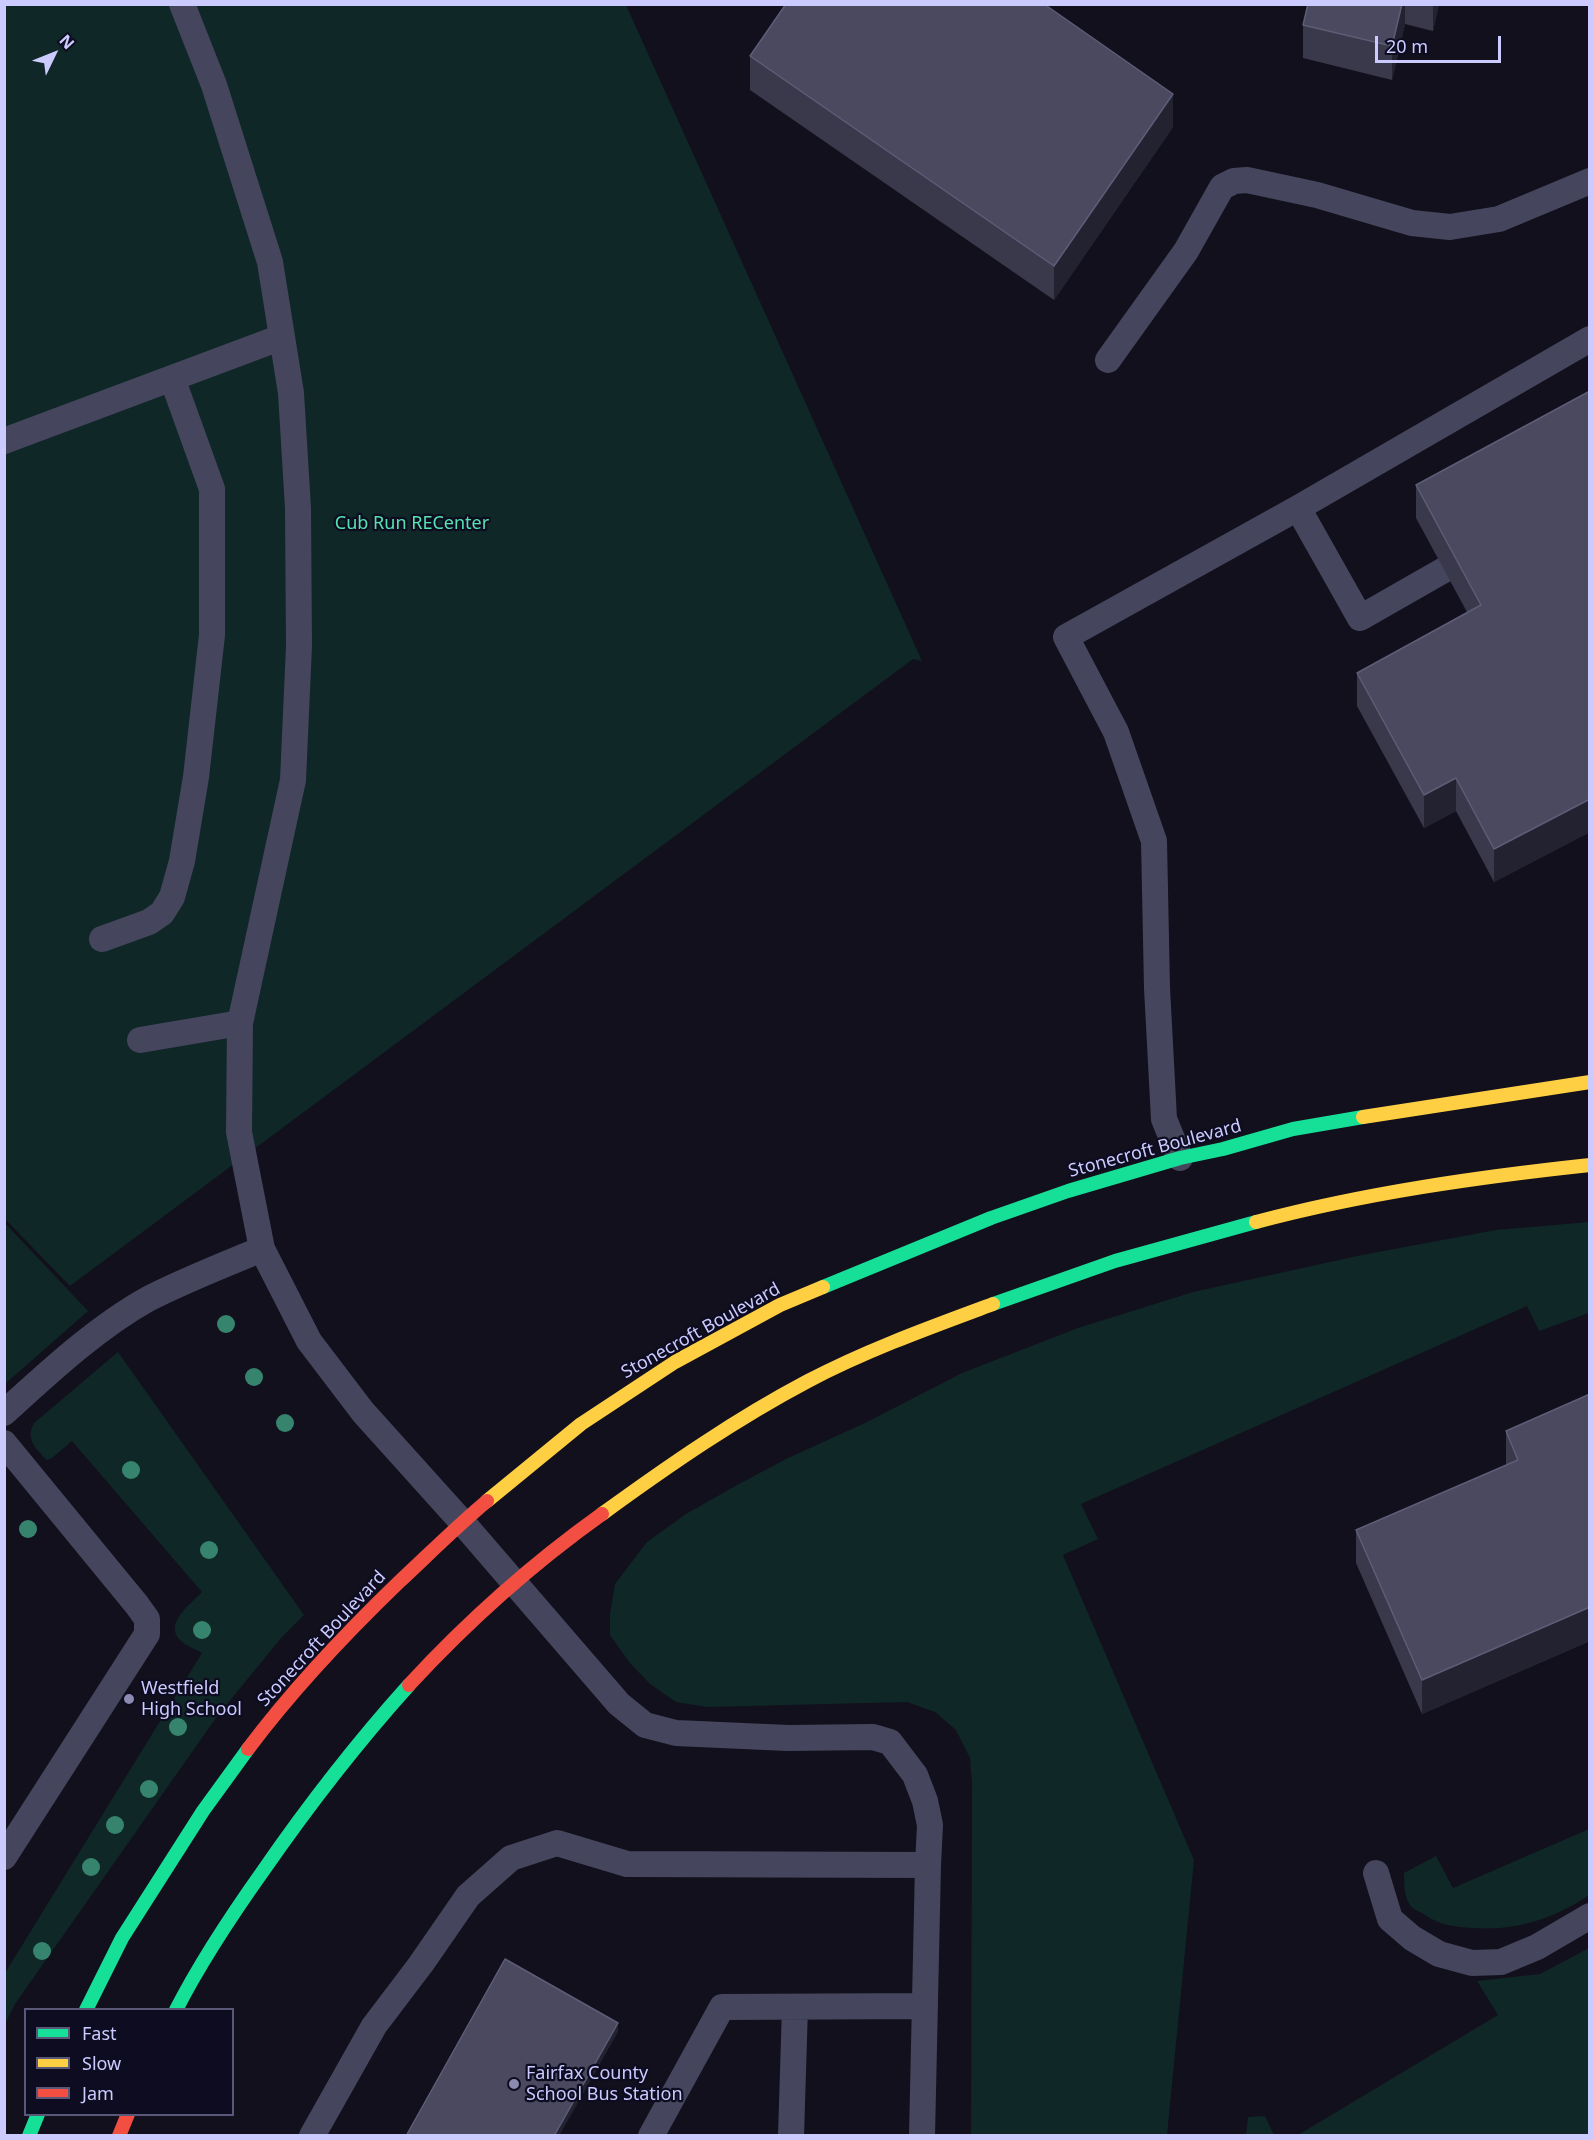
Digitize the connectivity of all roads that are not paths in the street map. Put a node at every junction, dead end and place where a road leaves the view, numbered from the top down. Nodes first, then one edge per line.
1 (182, 4) edge
2 (1590, 180) edge
3 (282, 337) junction
4 (1590, 339) edge
5 (1108, 360) dead end
6 (172, 378) junction
7 (4, 441) edge
8 (1298, 508) junction
9 (1444, 570) edge
10 (102, 939) dead end
11 (240, 1023) junction
12 (140, 1040) dead end
13 (1590, 1082) edge
14 (1180, 1158) junction
15 (1590, 1165) edge
16 (262, 1249) junction
17 (4, 1413) edge
18 (4, 1443) edge
19 (462, 1522) junction
20 (514, 1582) junction
21 (4, 1857) edge
22 (928, 1865) junction
23 (1376, 1873) dead end
24 (1590, 1916) edge
25 (925, 2006) junction
26 (795, 2007) junction
27 (87, 2008) edge
28 (177, 2008) edge
29 (38, 2116) edge
30 (128, 2116) edge
31 (29, 2136) edge
32 (119, 2136) edge
33 (312, 2136) edge
34 (651, 2136) edge
35 (791, 2136) edge
36 (922, 2136) edge

1 - 3 lane
2 - 5 lane
3 - 6 lane
3 - 11 lane
4 - 8 lane
6 - 7 lane
6 - 10 lane
8 - 9 lane
8 - 14 lane
11 - 12 lane
11 - 16 lane
13 - 14 main road, Stonecroft Boulevard
14 - 19 main road, Stonecroft Boulevard
15 - 20 main road
16 - 17 lane
16 - 19 lane
18 - 21 lane
19 - 20 lane
19 - 27 main road, Stonecroft Boulevard
20 - 22 lane
20 - 28 main road
22 - 25 lane
22 - 33 lane
23 - 24 lane
25 - 26 lane
25 - 36 lane
26 - 34 lane
26 - 35 lane
29 - 31 main road
30 - 32 main road

